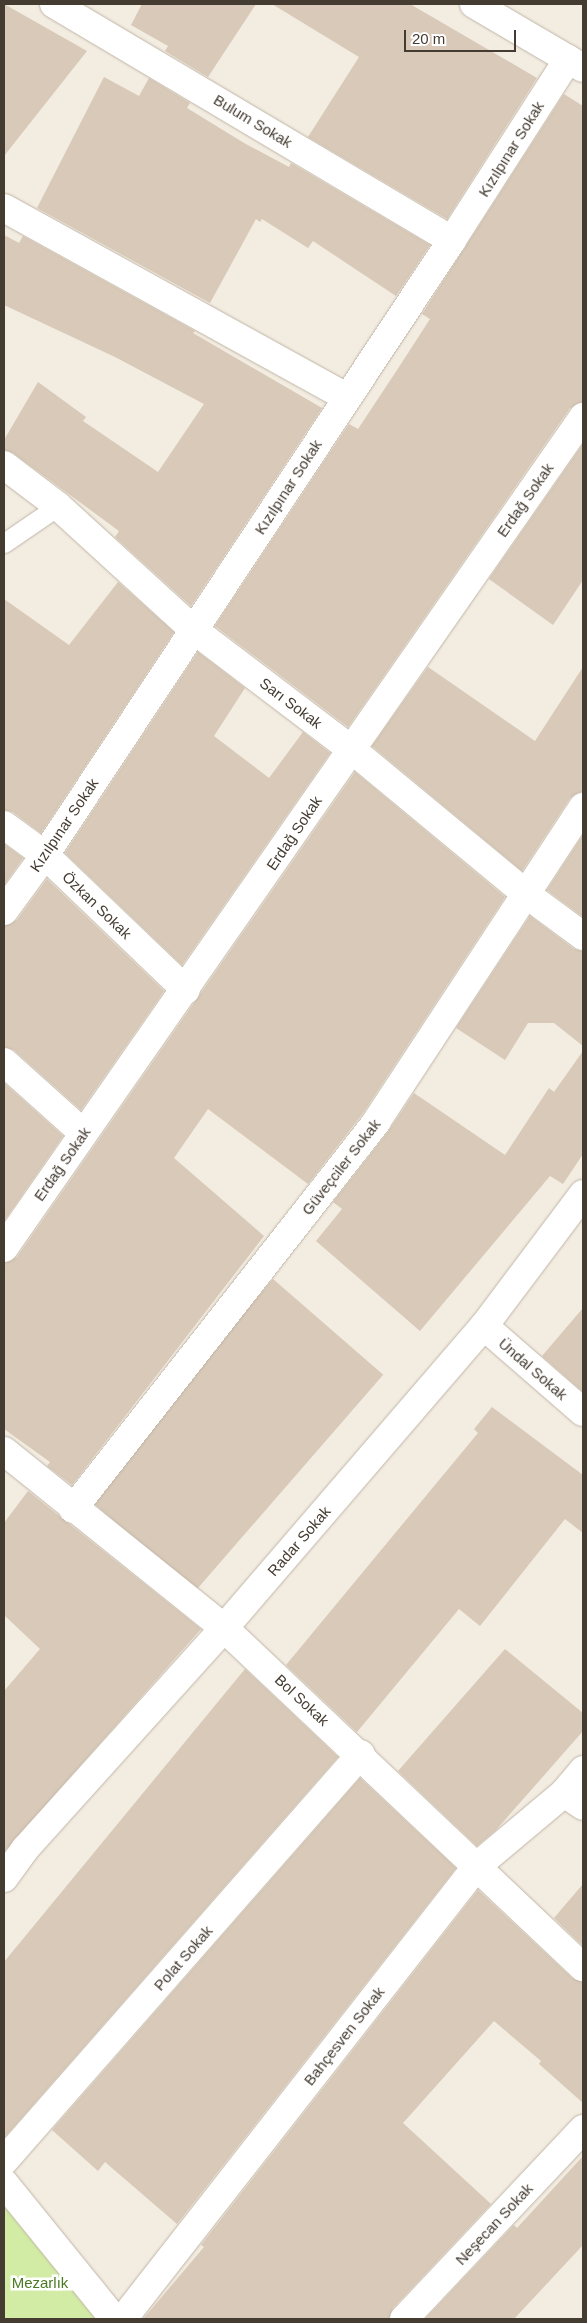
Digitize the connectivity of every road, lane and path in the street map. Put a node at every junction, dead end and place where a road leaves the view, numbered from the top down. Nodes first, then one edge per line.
1 (54, 4) edge
2 (474, 4) edge
3 (88, 12) edge
4 (575, 64) edge
5 (4, 208) edge
6 (452, 240) junction
7 (347, 397) junction
8 (583, 417) edge
9 (4, 465) edge
10 (58, 506) junction
11 (4, 543) edge
12 (194, 630) junction
13 (351, 749) junction
14 (583, 807) edge
15 (4, 825) edge
16 (45, 855) junction
17 (526, 894) junction
18 (4, 911) edge
19 (583, 936) edge
20 (186, 990) junction
21 (4, 1062) edge
22 (84, 1133) junction
23 (583, 1194) edge
24 (4, 1248) edge
25 (484, 1326) junction
26 (583, 1412) edge
27 (4, 1451) edge
28 (73, 1509) junction
29 (224, 1628) junction
30 (361, 1754) junction
31 (583, 1770) edge
32 (574, 1800) edge
33 (476, 1866) junction
34 (4, 1878) edge
35 (583, 1967) edge
36 (583, 2129) edge
37 (4, 2161) edge
38 (4, 2183) edge
39 (114, 2319) edge
40 (123, 2319) edge
41 (404, 2319) edge

1 - 3 street, Bulum Sokak
2 - 4 street
3 - 6 street, Bulum Sokak
4 - 6 street, Kızılpınar Sokak
5 - 7 street
6 - 7 street, Kızılpınar Sokak
7 - 12 street, Kızılpınar Sokak
8 - 13 street, Erdağ Sokak
9 - 10 street, Sarı Sokak
10 - 11 lane
10 - 12 street, Sarı Sokak
12 - 13 street, Sarı Sokak
12 - 16 street, Kızılpınar Sokak
13 - 17 street, Sarı Sokak
13 - 20 street, Erdağ Sokak
14 - 17 street, Güveçciler Sokak
15 - 16 street, Özkan Sokak
16 - 18 street, Kızılpınar Sokak
16 - 20 street, Özkan Sokak
17 - 19 street, Sarı Sokak
17 - 28 street, Güveçciler Sokak
20 - 22 street, Erdağ Sokak
21 - 22 street
22 - 24 street, Erdağ Sokak
23 - 25 street, Radar Sokak
25 - 26 street, Ündal Sokak
25 - 29 street, Radar Sokak
27 - 28 street, Bol Sokak
28 - 29 street, Bol Sokak
29 - 30 street, Bol Sokak
29 - 34 street, Radar Sokak
30 - 33 street, Bol Sokak
30 - 37 street, Polat Sokak
31 - 32 street, Bahçesven Sokak
32 - 33 street, Bahçesven Sokak
33 - 35 street, Bol Sokak
33 - 40 street, Bahçesven Sokak
36 - 41 street, Neşecan Sokak
38 - 39 street

